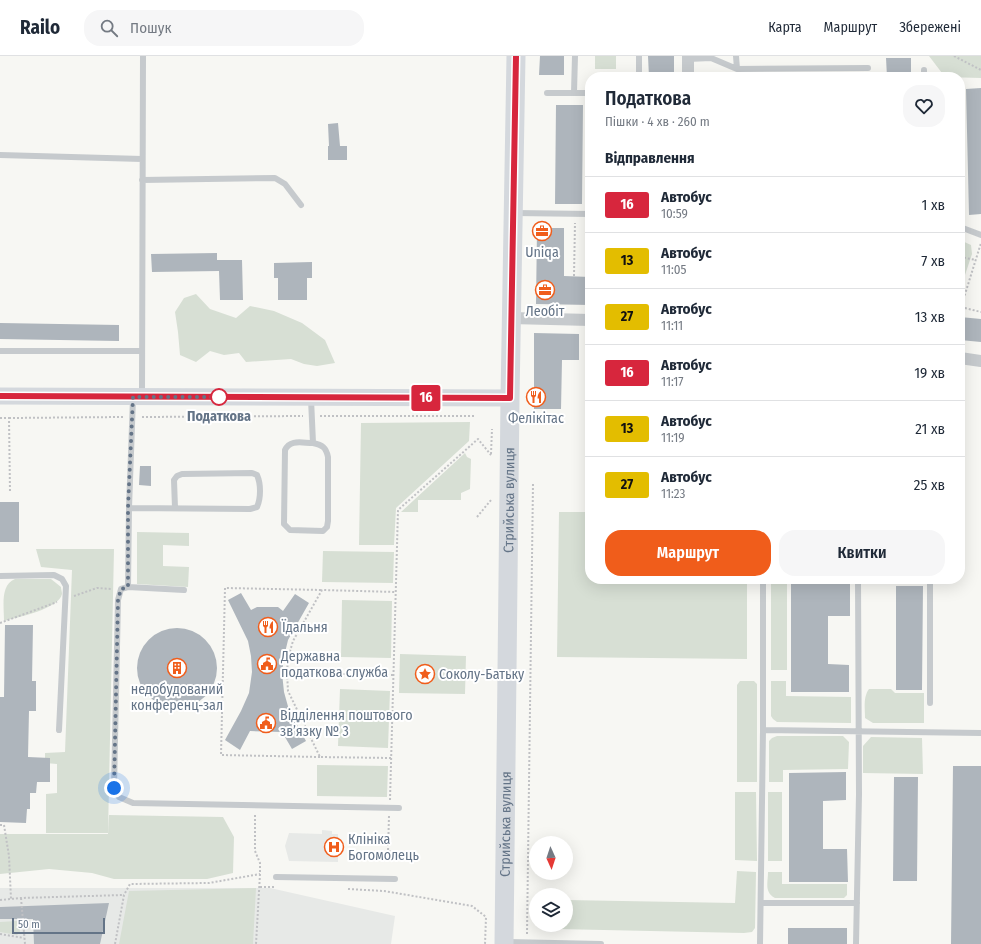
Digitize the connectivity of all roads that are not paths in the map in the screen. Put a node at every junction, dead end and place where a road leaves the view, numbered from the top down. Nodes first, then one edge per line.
1 (143, 56) edge
2 (516, 56) edge
3 (575, 56) edge
4 (639, 56) edge
5 (736, 56) edge
6 (688, 57) edge
7 (868, 68) dead end
8 (737, 69) junction
9 (639, 72) edge
10 (688, 72) edge
11 (574, 92) junction
12 (547, 93) dead end
13 (585, 93) edge
14 (0, 155) edge
15 (142, 159) junction
16 (142, 180) junction
17 (301, 205) dead end
18 (513, 213) junction
19 (585, 214) edge
20 (965, 229) edge
21 (981, 235) edge
22 (511, 318) junction
23 (585, 320) edge
24 (0, 351) edge
25 (142, 351) junction
26 (965, 359) edge
27 (981, 361) edge
28 (0, 396) edge
29 (137, 397) junction
30 (311, 397) junction
31 (510, 398) junction
32 (313, 442) junction
33 (128, 508) junction
34 (175, 508) junction
35 (0, 576) edge
36 (763, 584) edge
37 (858, 584) edge
38 (930, 584) edge
39 (128, 587) junction
40 (184, 590) dead end
41 (930, 703) dead end
42 (60, 730) dead end
43 (763, 730) junction
44 (859, 731) junction
45 (981, 733) edge
46 (399, 808) dead end
47 (276, 877) dead end
48 (395, 879) dead end
49 (761, 903) junction
50 (857, 903) junction
51 (497, 944) edge
52 (601, 944) edge
53 (760, 944) edge
54 (856, 944) edge

1 - 15 lane
2 - 18 main road, Стрийська вулиця
3 - 11 lane
4 - 9 lane
5 - 8 lane
6 - 8 lane
6 - 10 street
7 - 8 lane
11 - 12 lane
11 - 13 lane
14 - 15 lane
15 - 16 lane
16 - 17 lane
16 - 25 lane
18 - 19 lane
18 - 22 main road, Стрийська вулиця
20 - 21 lane
22 - 23 street
22 - 31 main road, Стрийська вулиця
24 - 25 lane
25 - 29 lane
26 - 27 street
28 - 29 street
29 - 30 street
29 - 33 lane
30 - 31 street
30 - 32 lane
31 - 51 main road, Стрийська вулиця
32 - 32 lane
33 - 34 lane
33 - 39 lane
34 - 34 lane
35 - 42 lane
36 - 43 lane
37 - 44 lane
38 - 41 lane
39 - 40 lane
39 - 46 lane
43 - 44 lane
43 - 49 lane
44 - 45 lane
44 - 50 lane
47 - 48 lane
49 - 50 lane
49 - 53 lane
50 - 54 lane
51 - 52 lane

